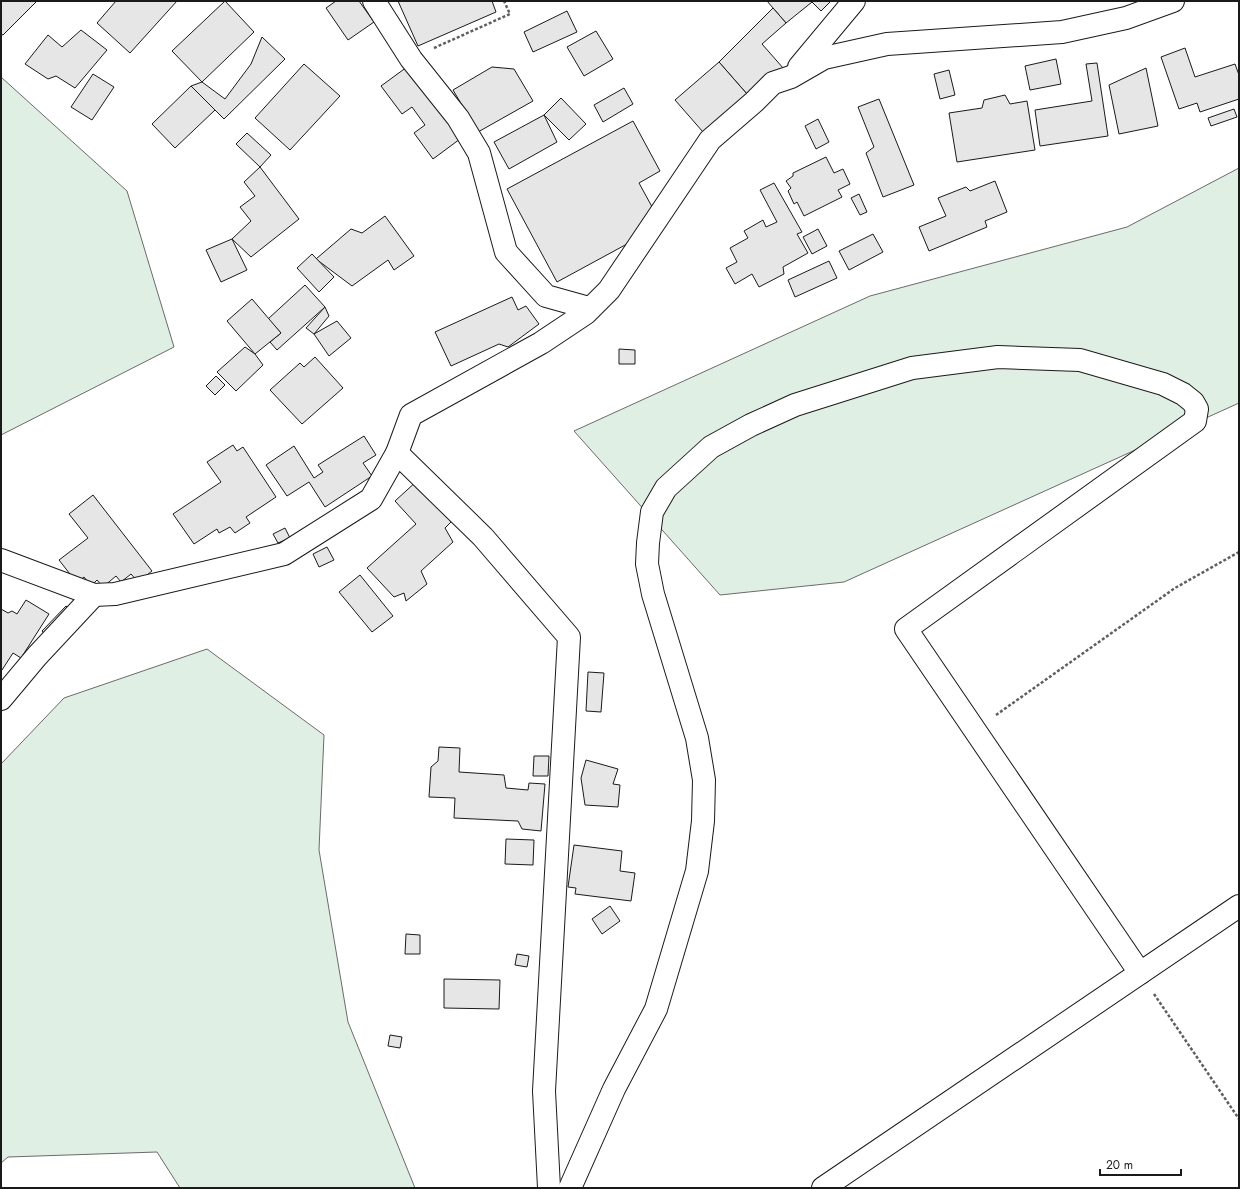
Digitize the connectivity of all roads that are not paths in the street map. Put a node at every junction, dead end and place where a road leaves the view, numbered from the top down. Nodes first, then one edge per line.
1 (374, 1) edge
2 (854, 1) edge
3 (1174, 1) edge
4 (790, 77) junction
5 (589, 308) junction
6 (397, 453) junction
7 (1, 560) edge
8 (94, 595) junction
9 (1, 699) edge
10 (1239, 906) edge
11 (1140, 973) junction
12 (549, 1188) edge
13 (570, 1188) edge
14 (823, 1188) edge

1 - 5 street
2 - 4 street
3 - 4 street
4 - 5 street
5 - 6 street
6 - 8 street
6 - 12 street
7 - 8 street
8 - 9 street
10 - 11 street
11 - 13 street
11 - 14 street

